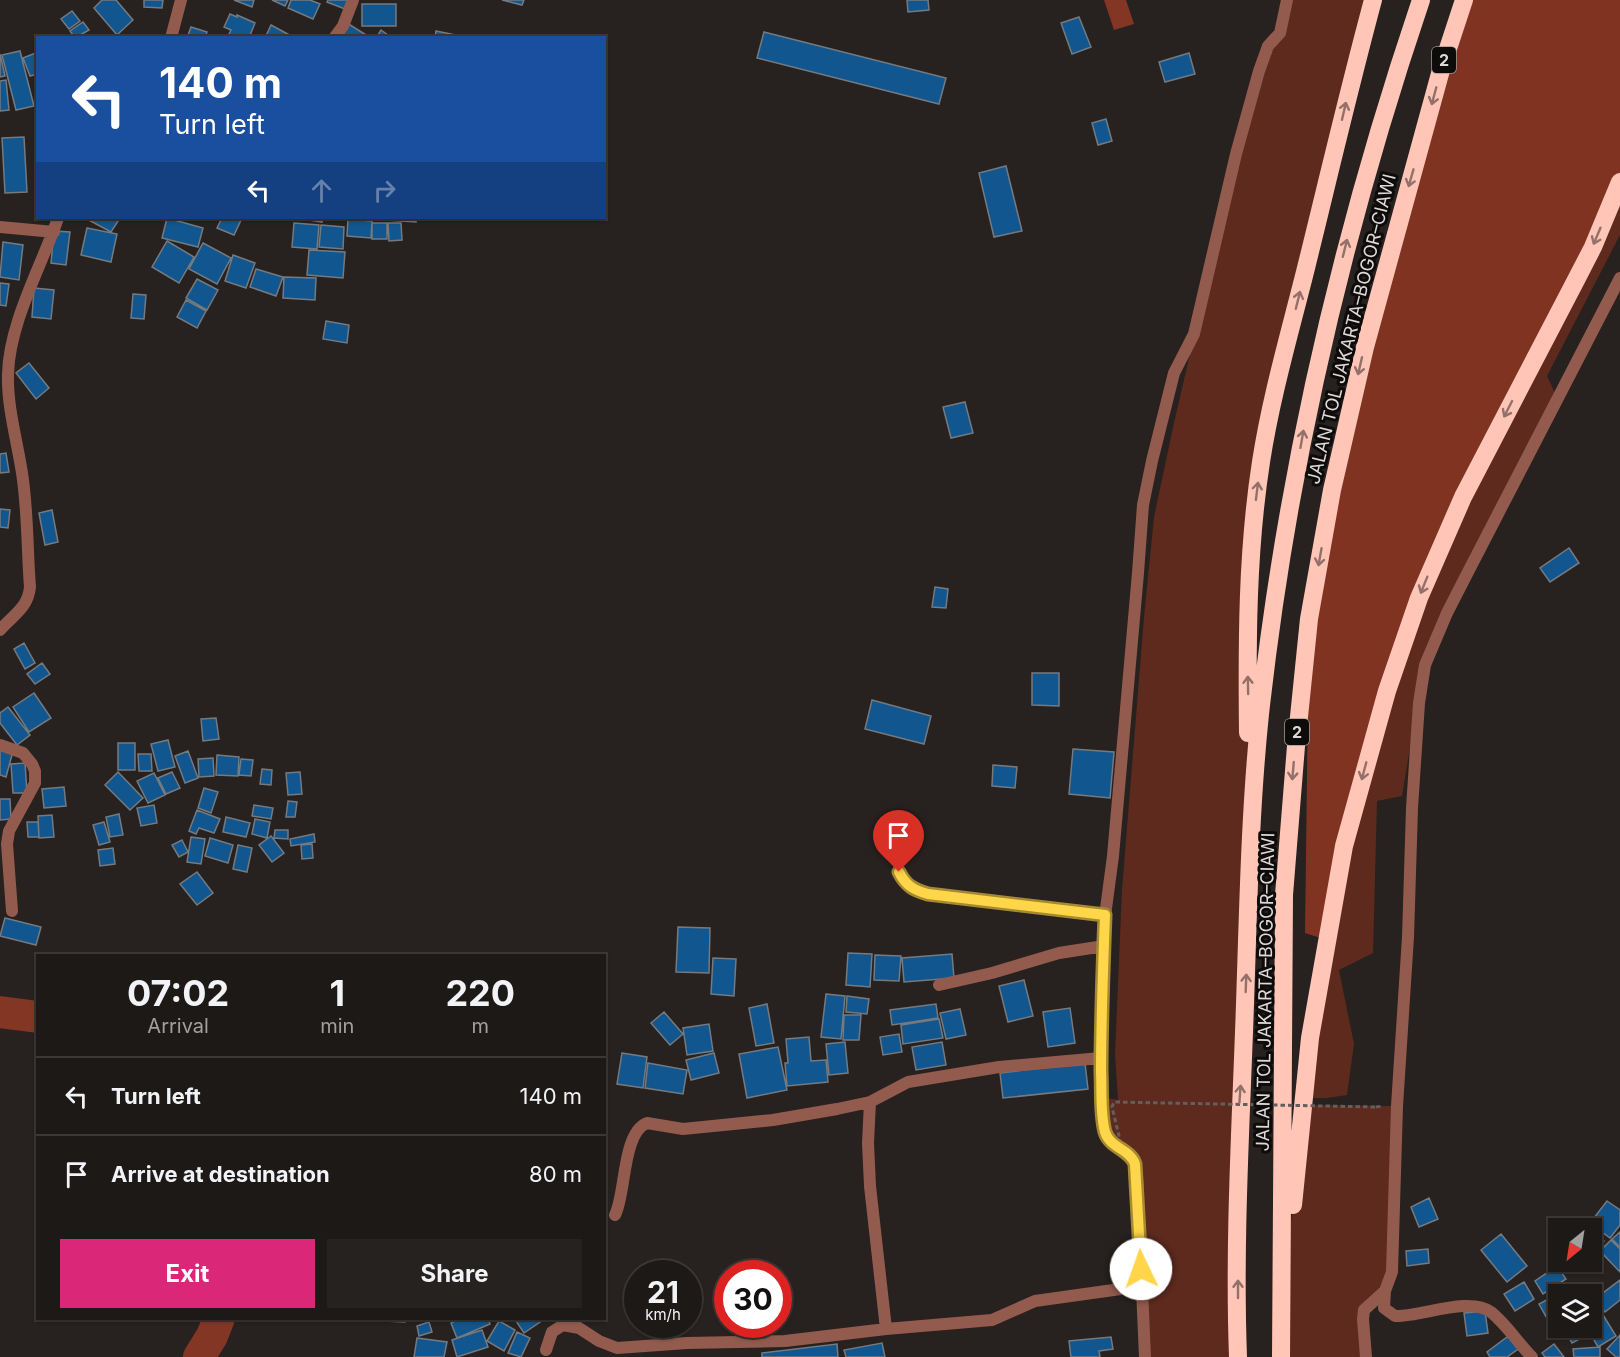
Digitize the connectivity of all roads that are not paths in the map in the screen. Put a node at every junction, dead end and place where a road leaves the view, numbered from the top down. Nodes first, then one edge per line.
1 (181, 0) edge
2 (353, 0) edge
3 (1287, 0) edge
4 (1372, 0) edge
5 (1421, 0) edge
6 (1464, 0) edge
7 (172, 36) edge
8 (336, 36) edge
9 (1620, 182) edge
10 (58, 219) edge
11 (0, 227) edge
12 (54, 232) junction
13 (1620, 278) edge
14 (0, 630) edge
15 (0, 745) edge
16 (1251, 828) junction
17 (899, 872) dead end
18 (12, 911) dead end
19 (1105, 915) junction
20 (1104, 946) junction
21 (939, 985) dead end
22 (1101, 1058) junction
23 (870, 1101) junction
24 (615, 1215) dead end
25 (1142, 1286) junction
26 (1385, 1291) junction
27 (886, 1329) junction
28 (546, 1350) dead end
29 (1145, 1357) edge
30 (1238, 1357) edge
31 (1282, 1357) edge
32 (1366, 1357) edge
33 (1532, 1357) edge

1 - 7 street
2 - 8 street
3 - 19 street
16 -> 4 highway
16 -> 5 highway, JALAN TOL JAKARTA–BOGOR–CIAWI / 2
6 -> 31 highway, JALAN TOL JAKARTA–BOGOR–CIAWI / 2
9 -> 31 highway
10 - 12 street
11 - 12 street
12 - 14 street
13 - 26 street
15 - 18 street
30 -> 16 highway, JALAN TOL JAKARTA–BOGOR–CIAWI / 2
17 - 19 lane
19 - 20 street
20 - 21 street
20 - 22 street
22 - 23 street
22 - 25 street
23 - 24 street
23 - 27 street
25 - 27 street
25 - 29 street
26 - 32 street
26 - 33 street
27 - 28 street

